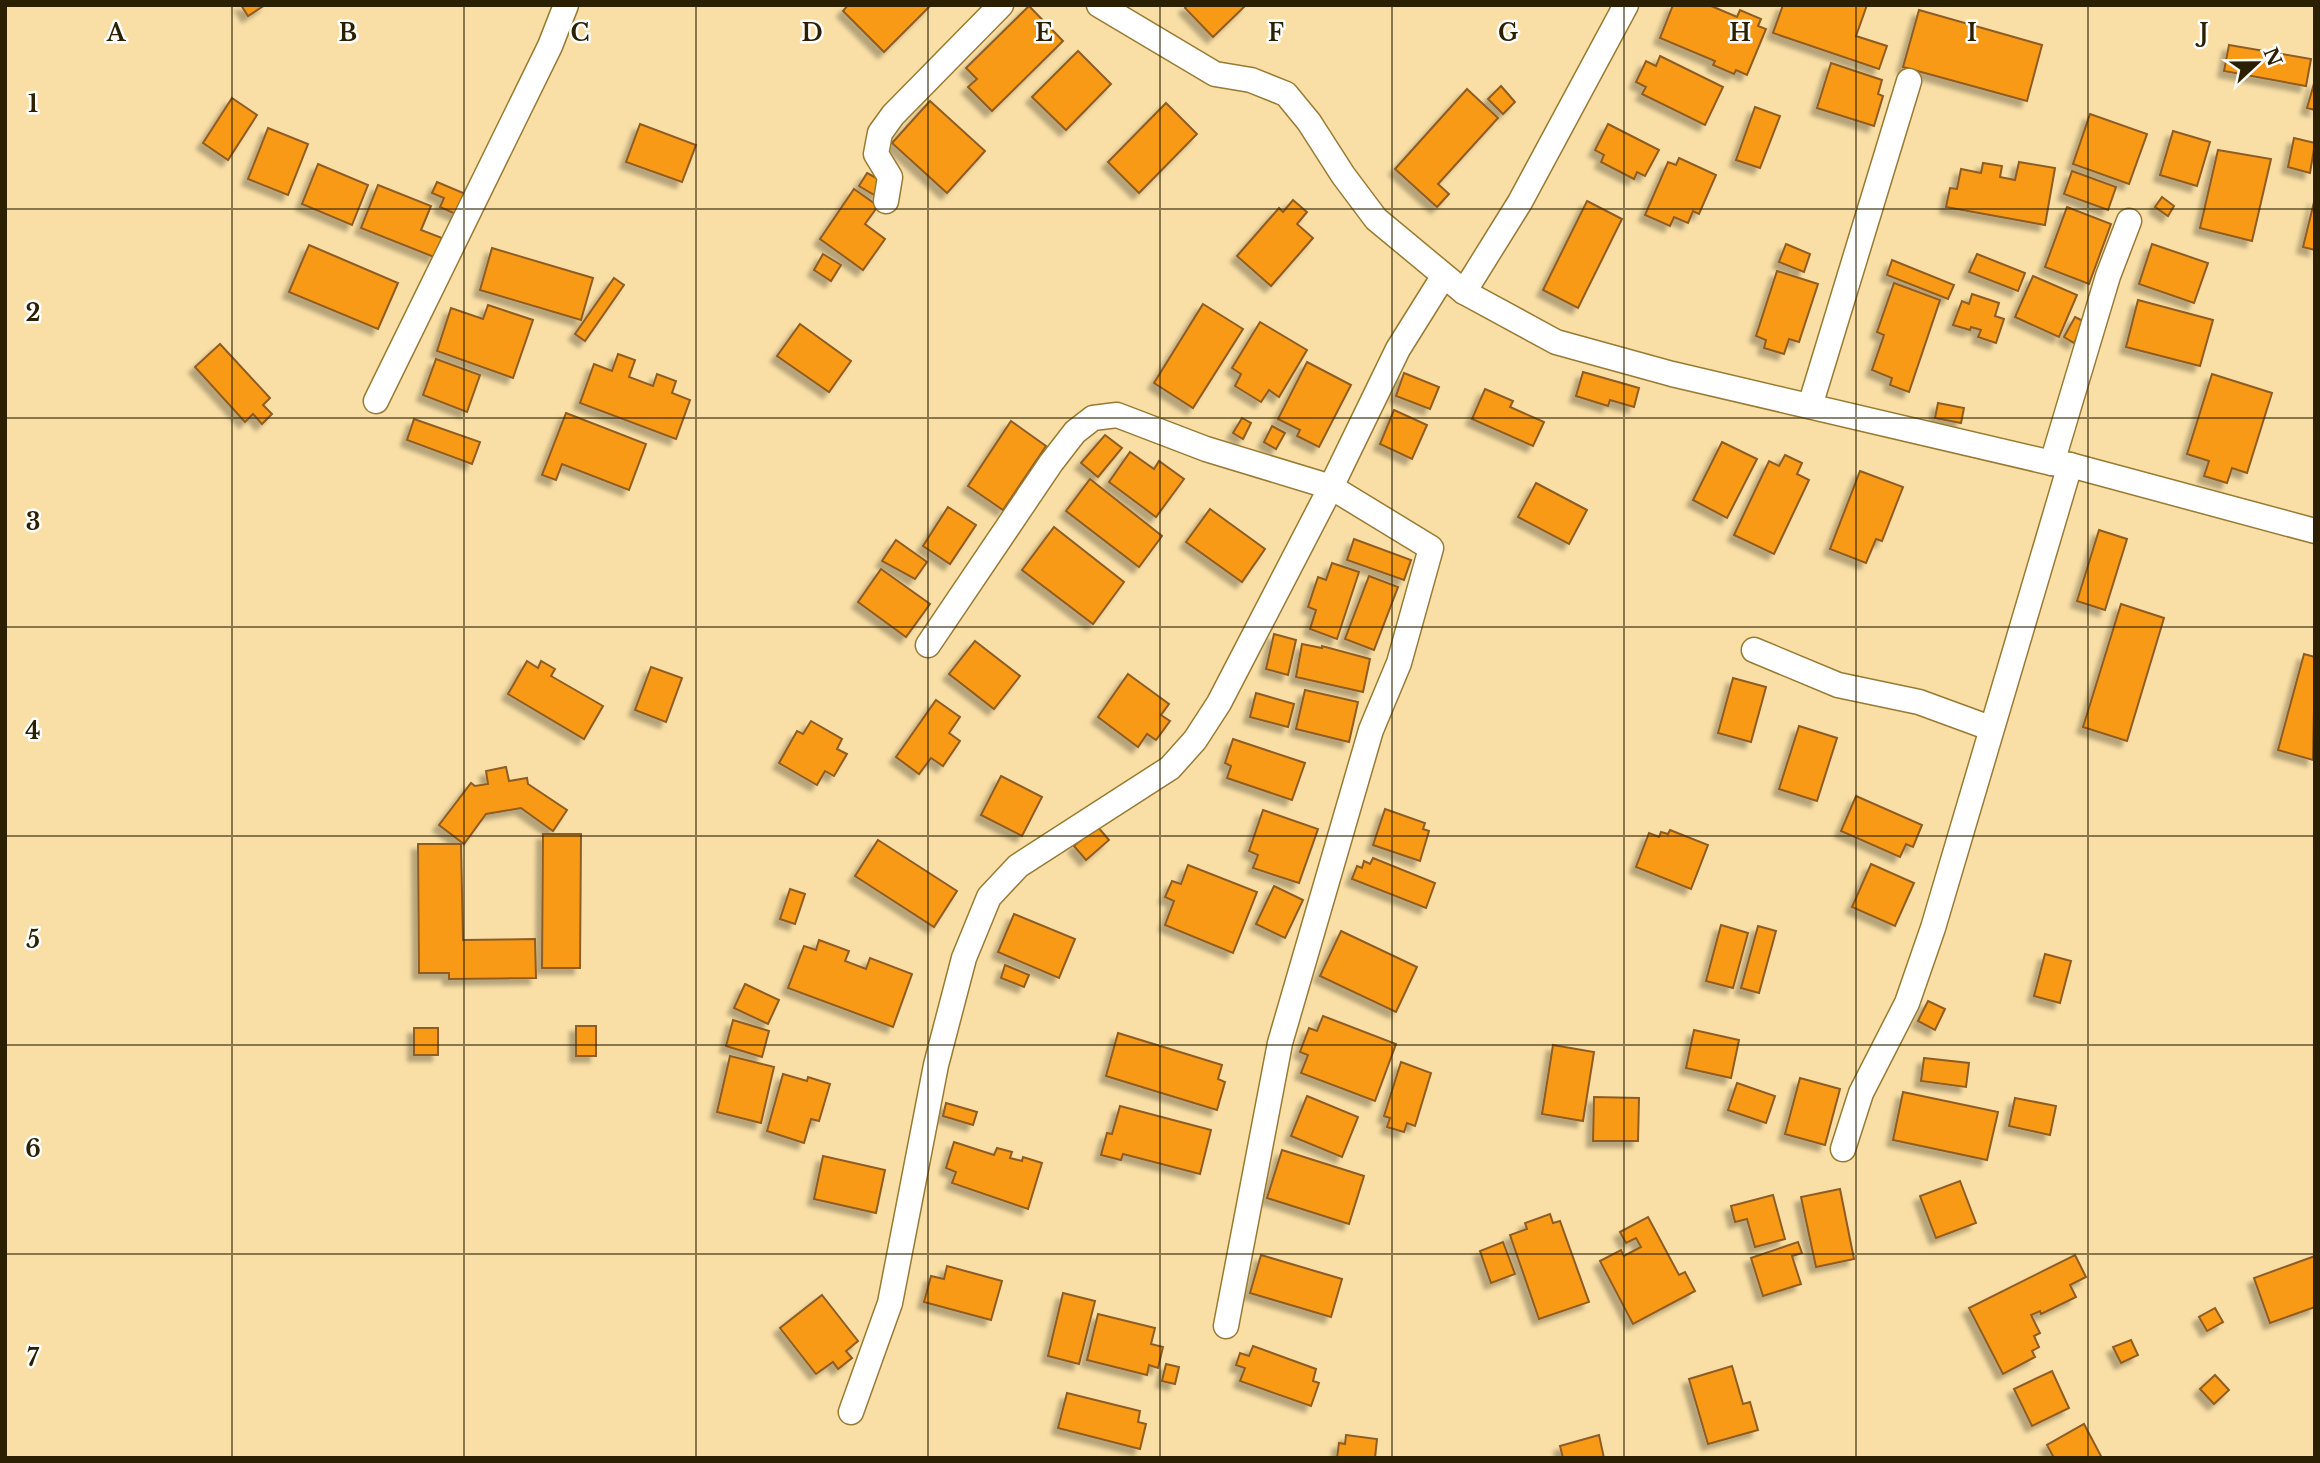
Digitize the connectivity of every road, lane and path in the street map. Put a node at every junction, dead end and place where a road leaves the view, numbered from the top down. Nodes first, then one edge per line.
1 (566, 5) edge
2 (1001, 5) edge
3 (1099, 5) edge
4 (1626, 5) edge
5 (1909, 81) dead end
6 (886, 201) dead end
7 (2129, 221) dead end
8 (1443, 277) junction
9 (1464, 292) junction
10 (376, 401) dead end
11 (1810, 405) junction
12 (2061, 464) junction
13 (1331, 487) junction
14 (2315, 531) edge
15 (928, 645) dead end
16 (1754, 650) dead end
17 (1990, 728) junction
18 (1843, 1149) dead end
19 (1226, 1326) dead end
20 (850, 1412) dead end

1 - 10 street
2 - 6 street
3 - 8 street
4 - 9 street
5 - 11 street
7 - 12 street
8 - 9 street
8 - 13 street
9 - 11 street
11 - 12 street
12 - 14 street
12 - 17 street
13 - 15 street
13 - 19 street
13 - 20 street
16 - 17 street
17 - 18 street

